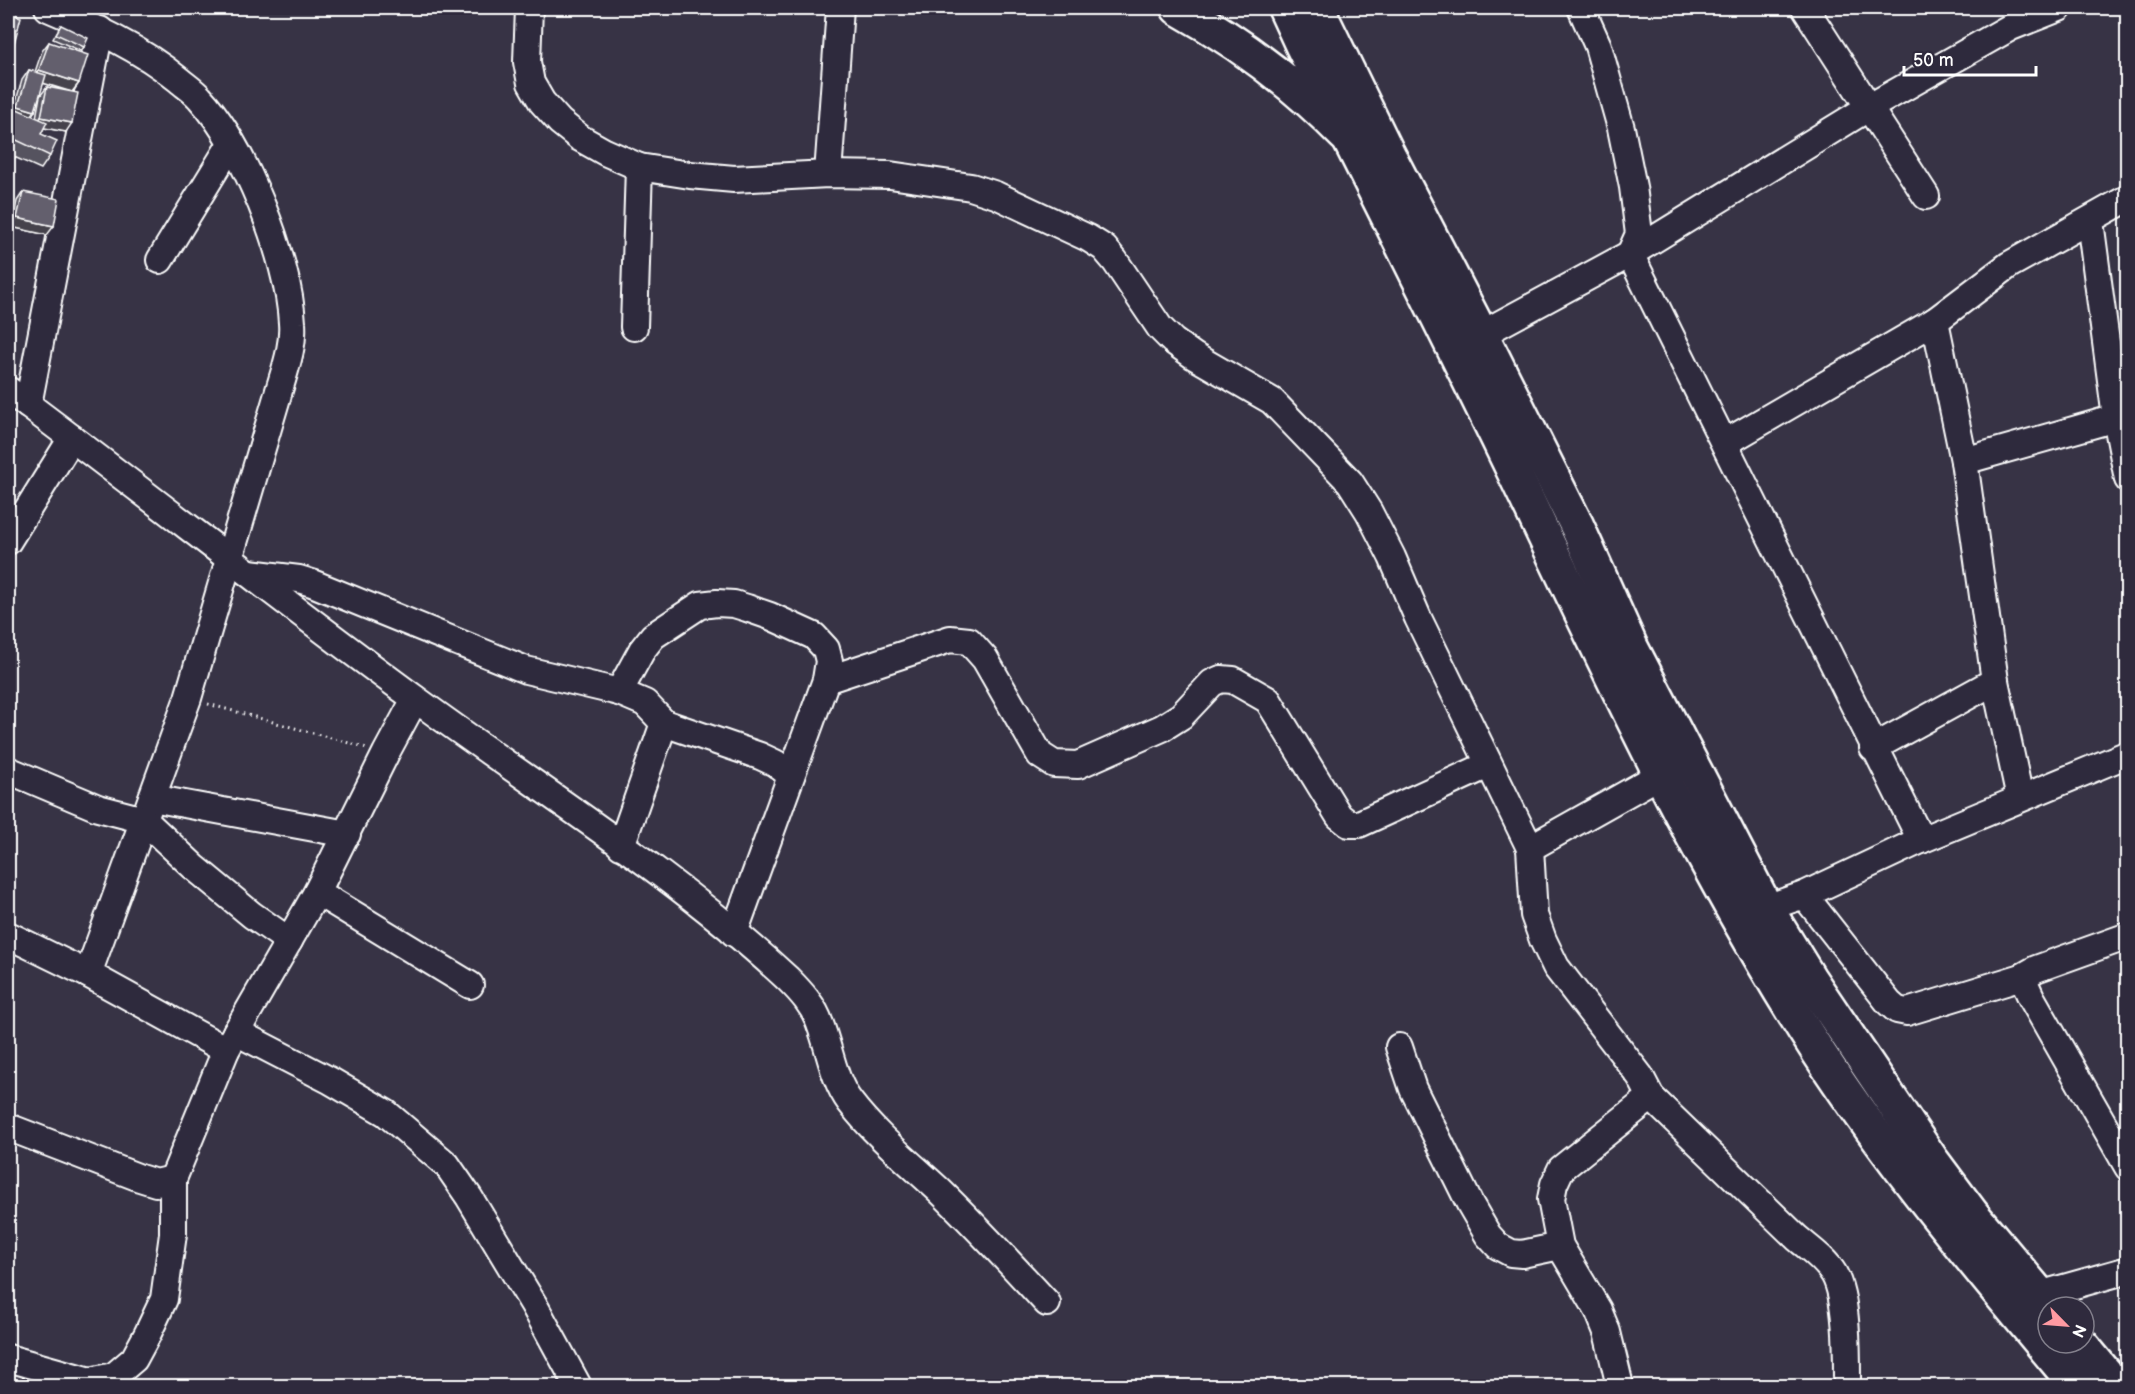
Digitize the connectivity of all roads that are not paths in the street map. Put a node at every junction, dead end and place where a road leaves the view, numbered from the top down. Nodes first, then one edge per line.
1 (48, 8) edge
2 (529, 8) edge
3 (840, 8) edge
4 (1178, 8) edge
5 (1285, 8) edge
6 (1317, 8) edge
7 (1581, 8) edge
8 (1805, 8) edge
9 (2059, 8) edge
10 (100, 30) junction
11 (1868, 108) junction
12 (1350, 140) junction
13 (231, 144) junction
14 (639, 167) junction
15 (828, 174) junction
16 (1926, 196) dead end
17 (2127, 198) edge
18 (2090, 221) junction
19 (1630, 254) junction
20 (160, 261) dead end
21 (1935, 321) junction
22 (634, 327) dead end
23 (1468, 341) junction
24 (8, 390) edge
25 (28, 405) junction
26 (2116, 418) junction
27 (72, 438) junction
28 (1725, 443) junction
29 (1964, 461) junction
30 (2127, 479) edge
31 (8, 541) edge
32 (237, 566) junction
33 (826, 680) junction
34 (1995, 681) junction
35 (619, 692) junction
36 (415, 699) junction
37 (664, 723) junction
38 (1873, 748) junction
39 (2127, 754) edge
40 (1488, 765) junction
41 (8, 770) edge
42 (791, 775) junction
43 (1660, 775) junction
44 (2020, 798) junction
45 (148, 809) junction
46 (347, 834) junction
47 (1921, 840) junction
48 (621, 846) junction
49 (1530, 848) junction
50 (317, 892) junction
51 (1804, 895) junction
52 (1766, 908) junction
53 (734, 933) junction
54 (8, 935) edge
55 (2127, 936) edge
56 (289, 941) junction
57 (88, 974) junction
58 (2022, 977) junction
59 (470, 985) dead end
60 (231, 1041) junction
61 (1399, 1047) dead end
62 (1651, 1097) junction
63 (8, 1127) edge
64 (2127, 1167) edge
65 (173, 1179) junction
66 (1560, 1245) junction
67 (2127, 1270) edge
68 (2040, 1295) edge
69 (2061, 1295) edge
70 (1047, 1303) dead end
71 (2090, 1355) edge
72 (8, 1358) edge
73 (578, 1386) edge
74 (1620, 1386) edge
75 (1847, 1386) edge
76 (2077, 1386) edge
77 (2116, 1386) edge

1 - 10 street
2 - 14 street
3 - 15 street
4 - 12 main road
5 - 12 main road
6 - 23 main road
7 - 19 street
8 - 11 street
9 - 11 street
10 - 13 street
10 - 25 street
11 - 16 street
11 - 19 street
12 - 23 main road
13 - 20 street
13 - 32 street
14 - 15 street
14 - 22 street
15 - 40 street
17 - 18 street
18 - 21 street
18 - 26 street
19 - 23 street
19 - 28 street
21 - 28 street
21 - 29 street
23 - 43 main road
23 - 52 main road
24 - 25 street
25 - 27 street
26 - 29 street
26 - 30 street
27 - 31 street
27 - 32 street
28 - 38 street
29 - 34 street
32 - 35 street
32 - 36 street
32 - 45 street
33 - 35 street
33 - 40 street
33 - 42 street
34 - 38 street
34 - 44 street
35 - 37 street
36 - 46 street
36 - 48 street
37 - 42 street
37 - 48 street
38 - 47 street
39 - 44 street
40 - 49 street
41 - 45 street
42 - 53 street
43 - 49 street
43 - 76 main road
44 - 47 street
45 - 46 street
45 - 56 street
45 - 57 street
46 - 50 street
47 - 51 street
48 - 53 street
49 - 62 street
50 - 56 street
50 - 59 street
51 - 52 street
51 - 58 street
52 - 68 main road
53 - 70 street
54 - 57 street
55 - 58 street
56 - 60 street
57 - 60 street
58 - 64 street
60 - 65 street
60 - 73 street
61 - 66 street
62 - 66 street
62 - 75 street
63 - 65 street
65 - 72 street
66 - 74 street
67 - 69 street
71 - 77 main road

